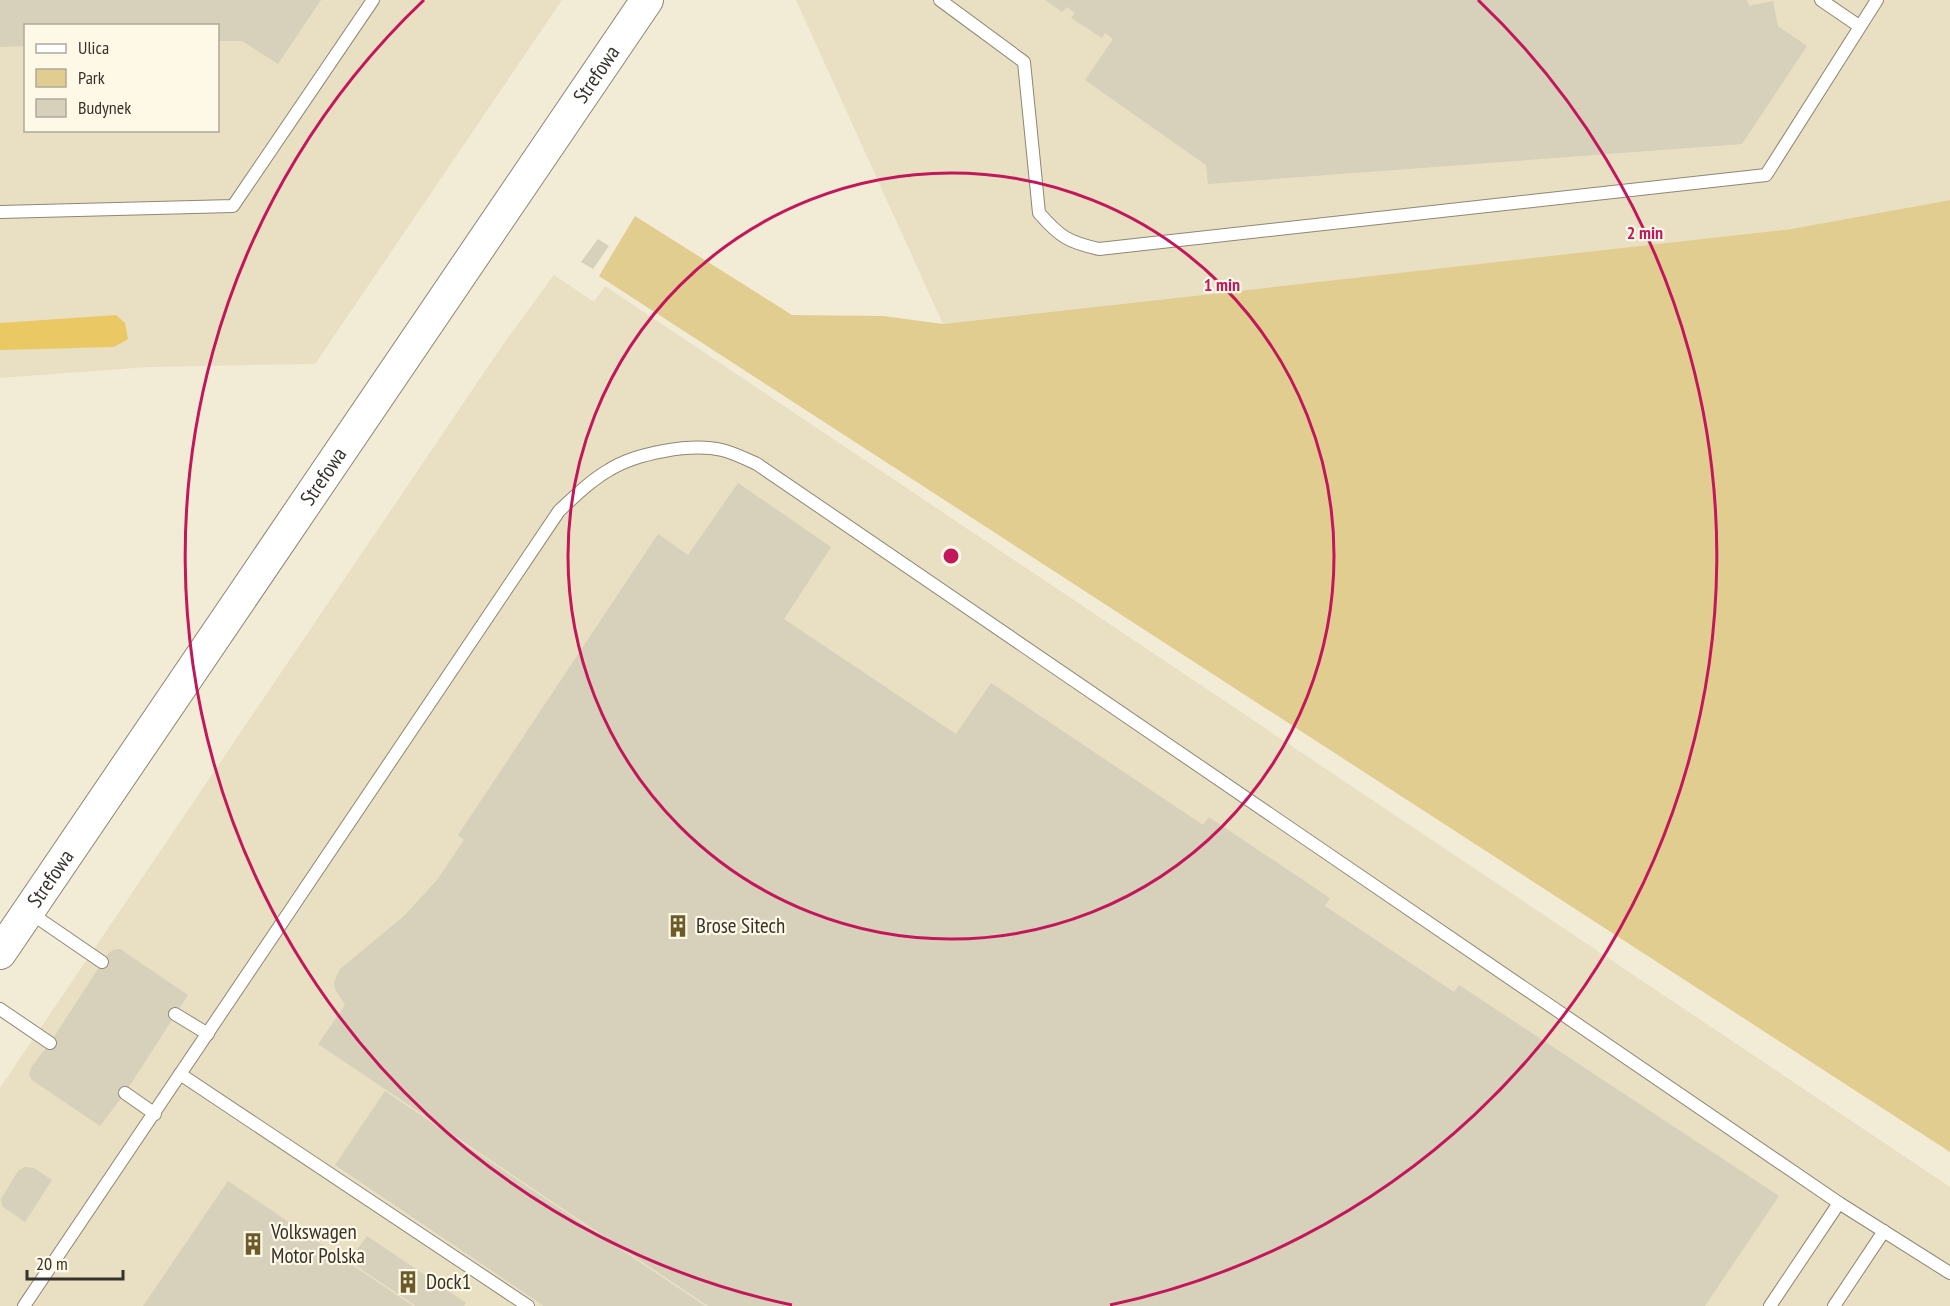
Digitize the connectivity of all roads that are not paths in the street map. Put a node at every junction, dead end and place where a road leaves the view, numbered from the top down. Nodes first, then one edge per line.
1 (373, 0) edge
2 (646, 0) edge
3 (940, 0) edge
4 (1821, 0) edge
5 (1877, 0) edge
6 (1859, 26) junction
7 (0, 212) edge
8 (29, 911) junction
9 (0, 953) edge
10 (102, 962) dead end
11 (0, 1009) edge
12 (176, 1014) dead end
13 (208, 1034) junction
14 (50, 1043) dead end
15 (180, 1074) junction
16 (125, 1094) dead end
17 (155, 1114) junction
18 (1839, 1203) junction
19 (1884, 1231) junction
20 (1950, 1273) edge
21 (24, 1306) edge
22 (528, 1306) edge
23 (1770, 1306) edge
24 (1834, 1306) edge

1 - 7 lane
2 - 8 street, Strefowa
3 - 6 lane
4 - 6 lane
5 - 6 lane
8 - 9 street, Strefowa
8 - 10 lane
11 - 14 lane
12 - 13 lane
13 - 15 lane
13 - 18 lane
15 - 17 lane
15 - 22 lane
16 - 17 lane
17 - 21 lane
18 - 19 lane
18 - 23 lane
19 - 20 lane
19 - 24 lane

